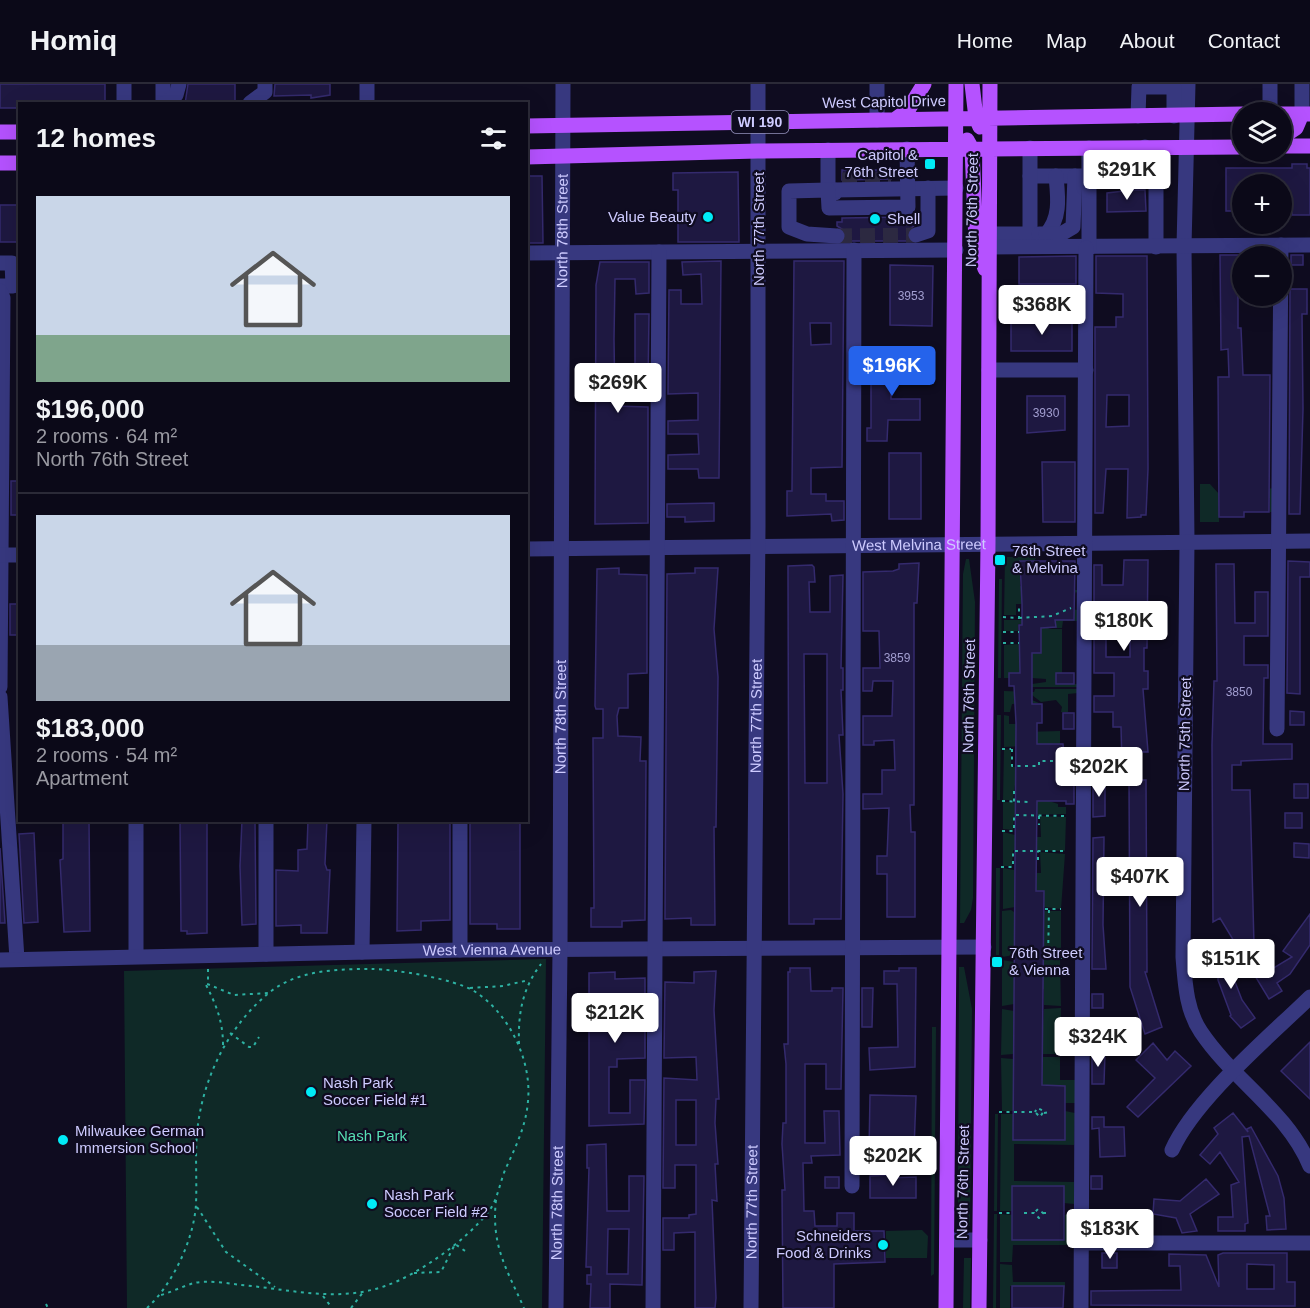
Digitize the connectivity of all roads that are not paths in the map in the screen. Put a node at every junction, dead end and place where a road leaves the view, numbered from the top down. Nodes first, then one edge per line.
1 (124, 84) edge
2 (163, 84) edge
3 (179, 84) edge
4 (250, 84) edge
5 (265, 84) edge
6 (367, 84) edge
7 (563, 84) edge
8 (758, 84) edge
9 (877, 84) edge
10 (924, 84) edge
11 (957, 84) edge
12 (972, 84) edge
13 (990, 84) edge
14 (1188, 84) edge
15 (1270, 84) edge
16 (1302, 84) edge
17 (124, 102) edge
18 (164, 102) edge
19 (167, 102) edge
20 (250, 102) edge
21 (251, 102) edge
22 (367, 102) edge
23 (1270, 102) edge
24 (1232, 114) edge
25 (1306, 114) edge
26 (1180, 115) junction
27 (1138, 116) junction
28 (983, 118) junction
29 (956, 119) junction
30 (877, 120) junction
31 (894, 120) junction
32 (758, 122) junction
33 (528, 126) edge
34 (563, 126) junction
35 (1292, 131) edge
36 (0, 132) edge
37 (18, 132) edge
38 (1292, 146) edge
39 (1310, 146) edge
40 (1144, 147) junction
41 (1185, 147) junction
42 (1232, 147) edge
43 (992, 148) junction
44 (1030, 148) junction
45 (1089, 148) junction
46 (907, 149) junction
47 (964, 149) junction
48 (828, 150) junction
49 (758, 151) junction
50 (563, 156) junction
51 (528, 157) edge
52 (0, 163) edge
53 (18, 163) edge
54 (1030, 176) junction
55 (1056, 176) junction
56 (1082, 176) junction
57 (1145, 176) junction
58 (898, 188) junction
59 (928, 188) junction
60 (956, 188) junction
61 (836, 189) junction
62 (1030, 234) junction
63 (1046, 234) junction
64 (916, 235) dead end
65 (837, 236) tunnel mouth
66 (989, 240) junction
67 (1281, 245) junction
68 (1310, 245) edge
69 (1184, 246) junction
70 (1156, 247) junction
71 (1088, 248) junction
72 (854, 250) junction
73 (956, 250) junction
74 (659, 252) junction
75 (760, 252) junction
76 (561, 253) junction
77 (528, 254) edge
78 (6, 263) edge
79 (989, 281) junction
80 (0, 286) edge
81 (0, 291) edge
82 (989, 370) junction
83 (1086, 370) junction
84 (1310, 541) edge
85 (1087, 542) junction
86 (1186, 542) junction
87 (1280, 542) junction
88 (953, 543) junction
89 (988, 543) junction
90 (854, 545) junction
91 (758, 547) junction
92 (560, 548) junction
93 (657, 548) junction
94 (528, 549) edge
95 (0, 555) edge
96 (18, 555) edge
97 (0, 687) edge
98 (0, 697) edge
99 (1277, 729) dead end
100 (136, 822) edge
101 (266, 822) edge
102 (364, 822) edge
103 (460, 822) edge
104 (948, 947) junction
105 (984, 947) junction
106 (851, 948) junction
107 (753, 949) junction
108 (460, 950) junction
109 (560, 950) junction
110 (654, 950) junction
111 (362, 952) junction
112 (266, 954) junction
113 (136, 956) junction
114 (17, 959) junction
115 (0, 960) edge
116 (1310, 997) edge
117 (1234, 1071) junction
118 (1172, 1150) dead end
119 (1310, 1166) edge
120 (852, 1186) dead end
121 (947, 1240) junction
122 (981, 1240) junction
123 (1082, 1243) junction
124 (1310, 1243) edge
125 (556, 1308) edge
126 (653, 1308) edge
127 (751, 1308) edge
128 (946, 1308) edge
129 (979, 1308) edge
130 (1081, 1308) edge

1 - 17 street
2 - 18 street
3 - 19 street
4 - 20 street
5 - 21 street
6 - 22 street
7 - 34 street, North 78th Street
8 - 32 street, North 77th Street
9 - 30 street
10 - 31 main road
11 - 29 main road, North 76th Street
12 - 28 main road
13 - 28 main road, North 76th Street
14 - 26 street
15 - 23 street
16 - 25 street
24 - 26 main road, West Capitol Drive / WI 190
25 - 35 main road
26 - 27 main road, West Capitol Drive / WI 190
26 - 27 street
26 - 41 street, North 75th Street
27 - 28 main road, West Capitol Drive / WI 190
28 - 29 main road, West Capitol Drive / WI 190
28 - 43 main road, North 76th Street
29 - 31 main road, West Capitol Drive / WI 190
29 - 47 main road, North 76th Street
30 - 31 main road, West Capitol Drive / WI 190
30 - 32 main road, West Capitol Drive / WI 190
32 - 34 main road, West Capitol Drive / WI 190
32 - 49 street, North 77th Street
33 - 34 main road, West Capitol Drive / WI 190
34 - 50 street, North 78th Street
36 - 37 main road
38 - 39 main road
40 - 41 main road, WI 190
40 - 45 main road, WI 190
40 - 57 street
41 - 42 main road, WI 190
41 - 69 street, North 75th Street
43 - 44 main road, WI 190
43 - 47 main road, WI 190
43 - 66 main road, North 76th Street
44 - 45 main road, WI 190
44 - 54 street
45 - 56 street
46 - 47 main road, WI 190
46 - 48 main road, WI 190
46 - 58 street
47 - 60 main road, North 76th Street
47 - 79 main road
48 - 49 main road, WI 190
48 - 61 street
49 - 50 main road, WI 190
49 - 75 street, North 77th Street
50 - 51 main road, WI 190
50 - 76 street, North 78th Street
52 - 53 main road
54 - 55 street
54 - 62 street
55 - 56 street
55 - 63 street
56 - 57 street
56 - 63 street
56 - 71 street
57 - 70 street
58 - 59 street
58 - 61 street
59 - 60 street
59 - 64 street
60 - 73 main road, North 76th Street
61 - 65 street
62 - 63 street
62 - 66 street
66 - 71 street
66 - 79 main road, North 76th Street
67 - 68 street
67 - 69 street
67 - 87 street
69 - 70 street
69 - 86 street, North 75th Street
70 - 71 street
71 - 83 street
72 - 73 street
72 - 75 street
72 - 90 street
73 - 88 main road, North 76th Street
74 - 75 street
74 - 76 street
74 - 93 street
75 - 91 street, North 77th Street
76 - 77 street
76 - 92 street, North 78th Street
78 - 80 street
79 - 82 main road, North 76th Street
81 - 95 street
82 - 83 street
82 - 89 main road, North 76th Street
83 - 85 street
84 - 87 street, West Melvina Street
85 - 86 street, West Melvina Street
85 - 89 street, West Melvina Street
85 - 123 street
86 - 87 street, West Melvina Street
86 - 117 street, North 75th Street
87 - 99 street
88 - 89 street, West Melvina Street
88 - 90 street, West Melvina Street
88 - 104 main road, North 76th Street
89 - 105 main road, North 76th Street
90 - 91 street, West Melvina Street
90 - 106 street
91 - 93 street, West Melvina Street
91 - 107 street, North 77th Street
92 - 93 street, West Melvina Street
92 - 94 street, West Melvina Street
92 - 109 street, North 78th Street
93 - 110 street
95 - 96 street
95 - 97 street
98 - 114 street
100 - 113 street
101 - 112 street
102 - 111 street
103 - 108 street
104 - 105 street, West Vienna Avenue
104 - 106 street, West Vienna Avenue
104 - 121 main road, North 76th Street
105 - 122 main road, North 76th Street
106 - 107 street, West Vienna Avenue
106 - 120 street
107 - 110 street, West Vienna Avenue
107 - 127 street, North 77th Street
108 - 109 street, West Vienna Avenue
108 - 111 street, West Vienna Avenue
109 - 110 street, West Vienna Avenue
109 - 125 street, North 78th Street
110 - 126 street
111 - 112 street, West Vienna Avenue
112 - 113 street, West Vienna Avenue
113 - 114 street, West Vienna Avenue
114 - 115 street, West Vienna Avenue
116 - 117 street
117 - 118 street
117 - 119 street, North 75th Street
121 - 122 street
121 - 128 main road, North 76th Street
122 - 129 main road, North 76th Street
123 - 124 street
123 - 130 street

